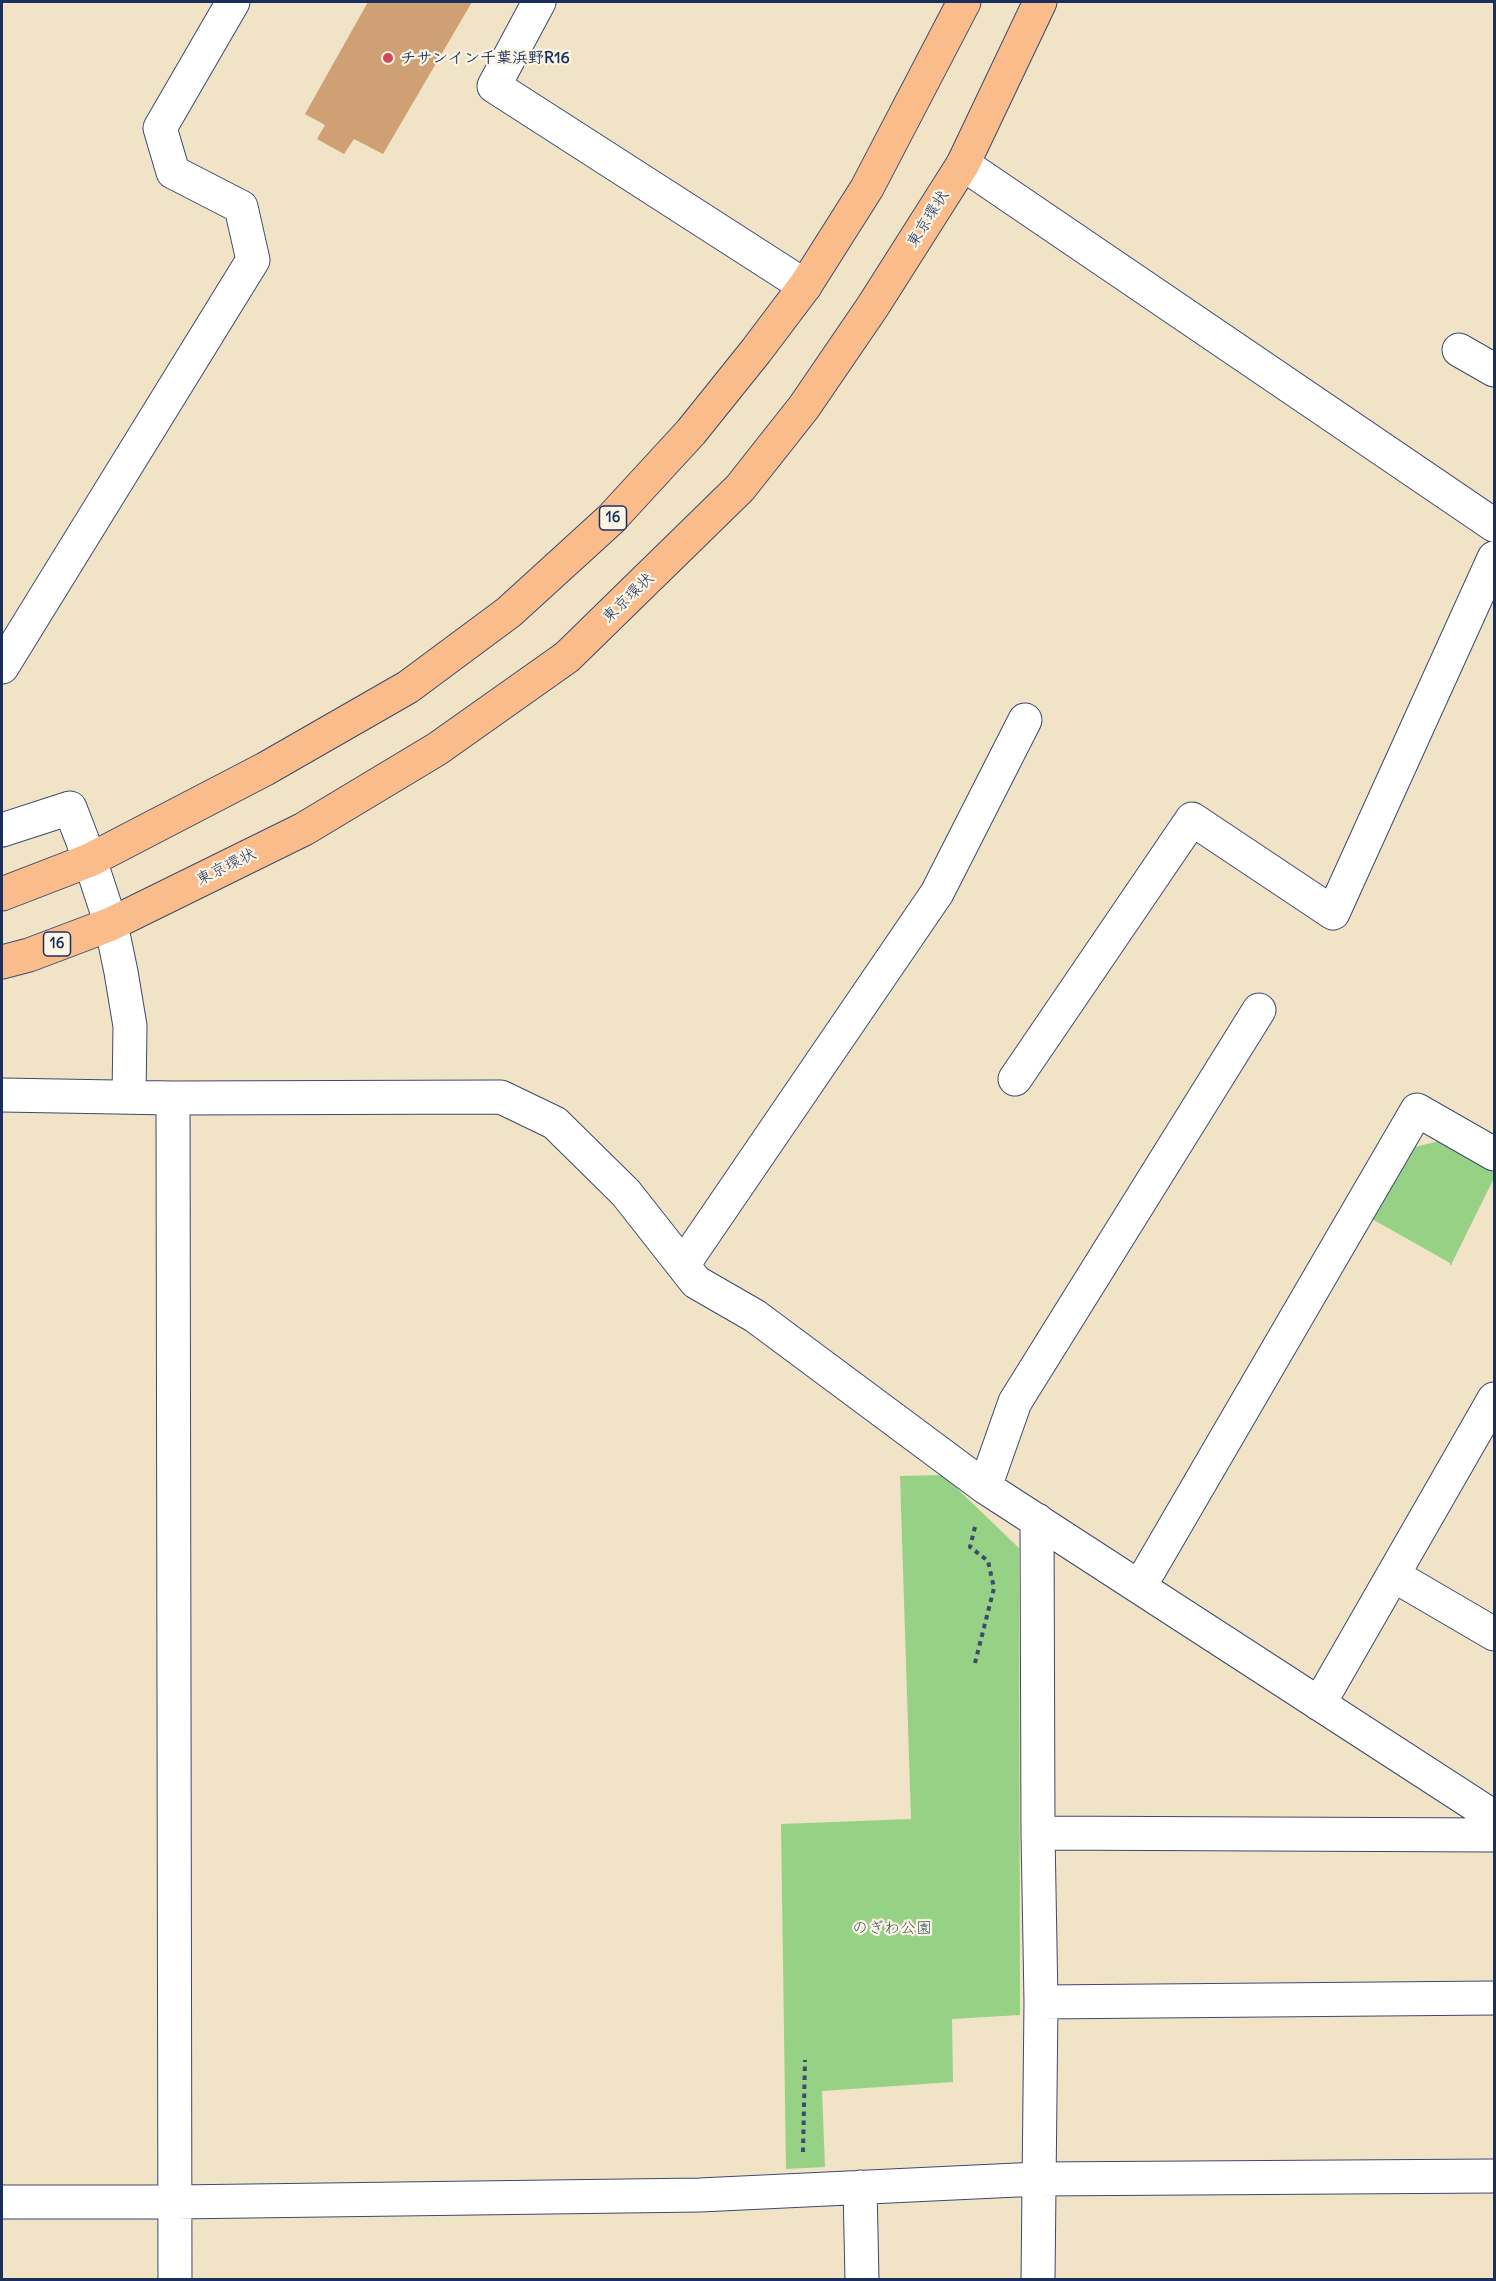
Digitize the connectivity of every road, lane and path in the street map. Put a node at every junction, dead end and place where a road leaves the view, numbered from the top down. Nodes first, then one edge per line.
1 (233, 2) edge
2 (538, 2) edge
3 (964, 2) edge
4 (1040, 2) edge
5 (963, 164) junction
6 (806, 286) junction
7 (1459, 350) dead end
8 (1494, 370) edge
9 (1494, 525) edge
10 (1494, 558) edge
11 (2, 667) edge
12 (1025, 720) dead end
13 (2, 830) edge
14 (90, 860) junction
15 (2, 894) edge
16 (111, 924) junction
17 (2, 962) edge
18 (1259, 1010) dead end
19 (1015, 1079) dead end
20 (2, 1095) edge
21 (129, 1097) junction
22 (173, 1098) junction
23 (1494, 1154) edge
24 (683, 1266) junction
25 (1494, 1399) edge
26 (985, 1486) junction
27 (1037, 1520) junction
28 (1393, 1575) junction
29 (1140, 1586) junction
30 (1494, 1634) edge
31 (975, 1663) dead end
32 (1319, 1704) junction
33 (1494, 1817) edge
34 (1038, 1833) junction
35 (1494, 1835) edge
36 (1494, 1998) edge
37 (1041, 2002) junction
38 (805, 2060) dead end
39 (1494, 2176) edge
40 (1038, 2179) junction
41 (860, 2187) junction
42 (802, 2190) junction
43 (2, 2202) edge
44 (175, 2202) junction
45 (175, 2280) edge
46 (862, 2280) edge
47 (1038, 2280) edge

1 - 11 street
2 - 6 street
3 - 6 highway, 16
4 - 5 highway, 東京環状 / 16
5 - 9 street
5 - 16 highway, 東京環状 / 16
6 - 14 highway, 16
7 - 8 street
10 - 19 street
12 - 24 street
13 - 14 street
14 - 15 highway, 16
14 - 16 street
16 - 17 highway, 東京環状 / 16
16 - 21 street
18 - 26 street
20 - 21 street
21 - 22 street
22 - 24 street
22 - 44 street
23 - 29 street
24 - 26 street
25 - 28 street
26 - 27 street
26 - 31 path
27 - 29 street
27 - 34 street
28 - 30 street
28 - 32 street
29 - 32 street
32 - 33 street
34 - 35 street
34 - 37 street
36 - 37 street
37 - 40 street
38 - 42 path
39 - 40 street
40 - 41 street
40 - 47 street
41 - 42 street
41 - 46 street
42 - 44 street
43 - 44 street
44 - 45 street

